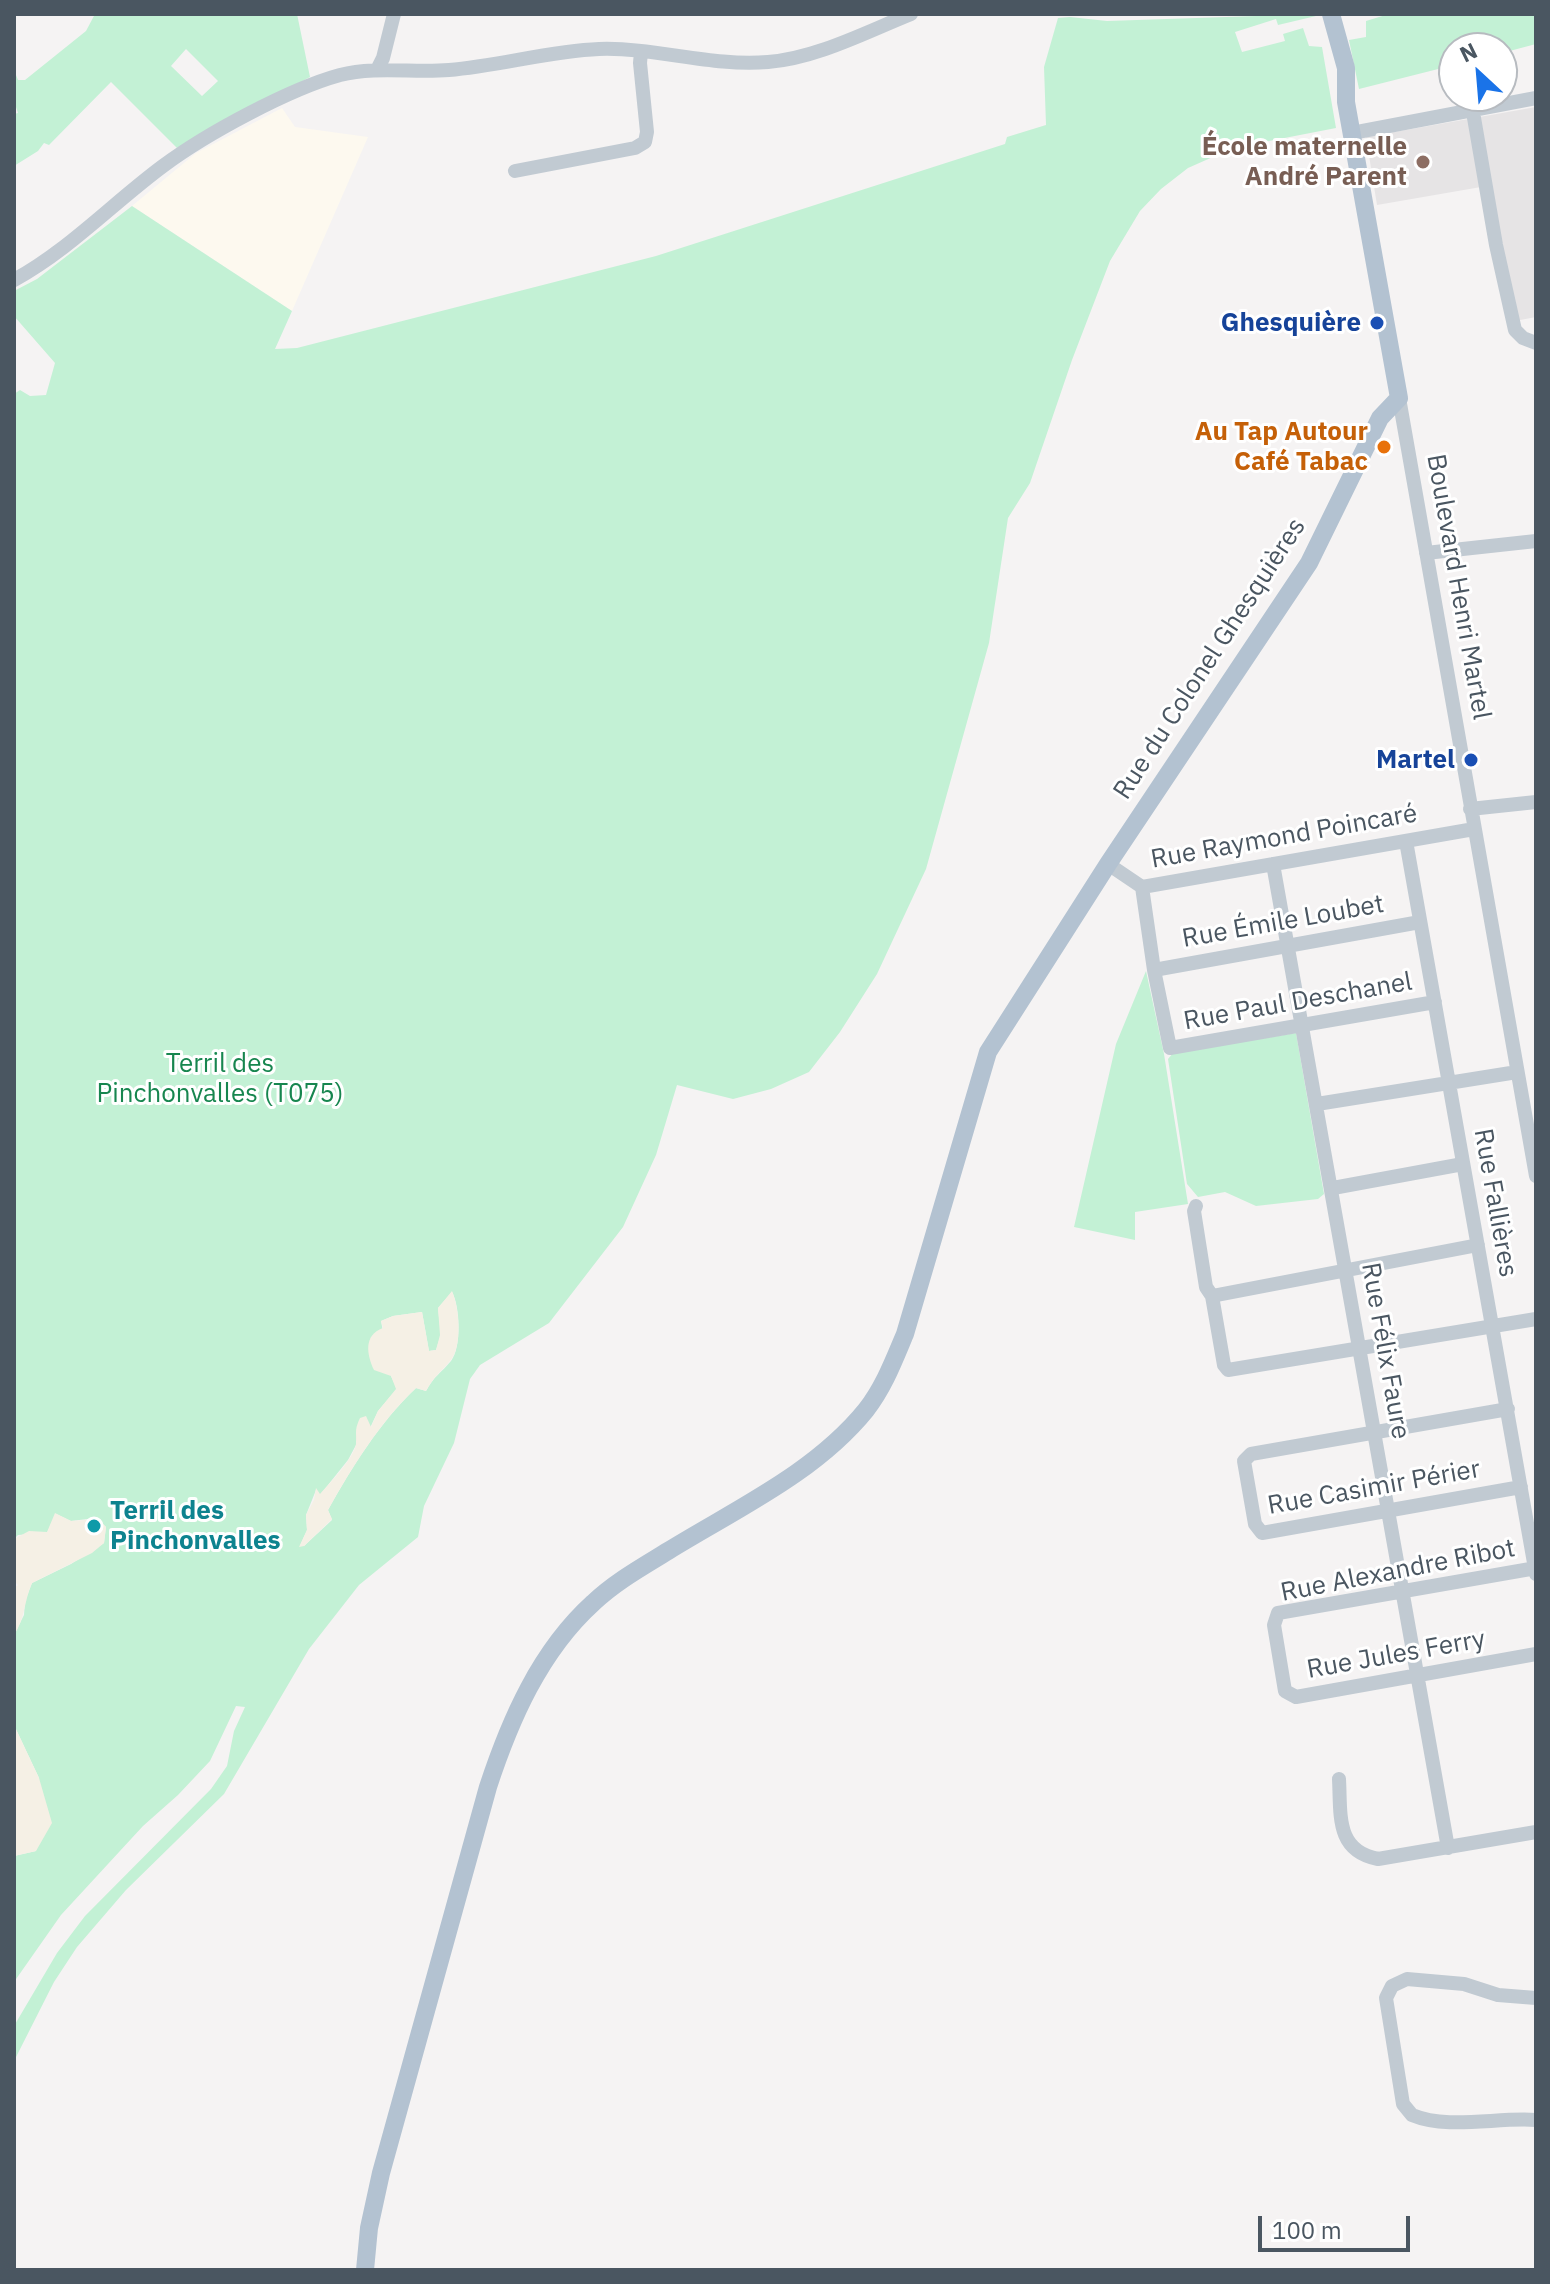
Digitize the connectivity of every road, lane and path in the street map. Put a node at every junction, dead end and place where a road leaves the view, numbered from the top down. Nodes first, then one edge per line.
1 (394, 14) edge
2 (911, 14) edge
3 (1332, 20) edge
4 (641, 52) junction
5 (377, 70) junction
6 (1473, 112) joint
7 (1352, 133) junction
8 (515, 171) dead end
9 (14, 280) edge
10 (1536, 343) edge
11 (1399, 398) junction
12 (1535, 542) edge
13 (1426, 553) junction
14 (1536, 802) edge
15 (1470, 809) junction
16 (1474, 829) junction
17 (1406, 841) junction
18 (1108, 864) junction
19 (1273, 864) junction
20 (1142, 887) junction
21 (1420, 922) junction
22 (1289, 945) junction
23 (1154, 970) junction
24 (1435, 1002) junction
25 (1303, 1026) junction
26 (1517, 1072) junction
27 (1449, 1083) junction
28 (1317, 1104) junction
29 (1463, 1164) junction
30 (1536, 1176) edge
31 (1333, 1188) junction
32 (1196, 1206) dead end
33 (1478, 1245) junction
34 (1346, 1269) junction
35 (1212, 1296) junction
36 (1536, 1319) edge
37 (1492, 1326) junction
38 (1361, 1348) junction
39 (1508, 1409) junction
40 (1375, 1433) junction
41 (1521, 1487) junction
42 (1390, 1510) junction
43 (1536, 1570) edge
44 (1403, 1591) junction
45 (1274, 1625) joint
46 (1536, 1654) edge
47 (1419, 1675) junction
48 (1339, 1779) dead end
49 (1536, 1832) edge
50 (1448, 1848) junction
51 (1536, 1998) edge
52 (1536, 2120) edge
53 (365, 2270) edge

1 - 5 street
2 - 4 street
3 - 7 main road, Boulevard Henri Martel
4 - 5 street
4 - 8 street
5 - 9 street
6 - 7 street
6 - 10 street
7 - 11 main road, Boulevard Henri Martel
11 - 13 street, Boulevard Henri Martel
11 - 18 main road, Rue du Colonel Ghesquières
12 - 13 street
13 - 15 street, Boulevard Henri Martel
14 - 15 street
15 - 16 street, Boulevard Henri Martel
16 - 17 street, Rue Raymond Poincaré
16 - 26 street, Boulevard Henri Martel
17 - 19 street, Rue Raymond Poincaré
17 - 21 street, Rue Fallières
18 - 20 street, Rue Raymond Poincaré
18 - 53 main road, Rue du Colonel Ghesquières
19 - 20 street, Rue Raymond Poincaré
19 - 22 street, Rue Félix Faure
20 - 23 street
21 - 22 street, Rue Émile Loubet
21 - 24 street, Rue Fallières
22 - 23 street, Rue Émile Loubet
22 - 25 street, Rue Félix Faure
23 - 25 street, Rue Paul Deschanel
24 - 25 street, Rue Paul Deschanel
24 - 27 street, Rue Fallières
25 - 28 street, Rue Félix Faure
26 - 27 street
26 - 30 street, Boulevard Henri Martel
27 - 28 street
27 - 29 street, Rue Fallières
28 - 31 street, Rue Félix Faure
29 - 31 street
29 - 33 street, Rue Fallières
31 - 34 street, Rue Félix Faure
32 - 35 street
33 - 34 street
33 - 37 street, Rue Fallières
34 - 35 street
34 - 38 street, Rue Félix Faure
35 - 38 street
36 - 37 street
37 - 38 street
37 - 39 street, Rue Fallières
38 - 40 street, Rue Félix Faure
39 - 40 street
39 - 41 street, Rue Fallières
40 - 42 street, Rue Félix Faure
40 - 42 street, Rue Casimir Périer
41 - 42 street, Rue Casimir Périer
41 - 43 street, Rue Fallières
42 - 44 street, Rue Félix Faure
43 - 44 street, Rue Alexandre Ribot
44 - 45 street, Rue Alexandre Ribot
44 - 47 street, Rue Félix Faure
45 - 47 street, Rue Jules Ferry
46 - 47 street, Rue Jules Ferry
47 - 50 street, Rue Félix Faure
48 - 50 street
49 - 50 street
51 - 52 street

